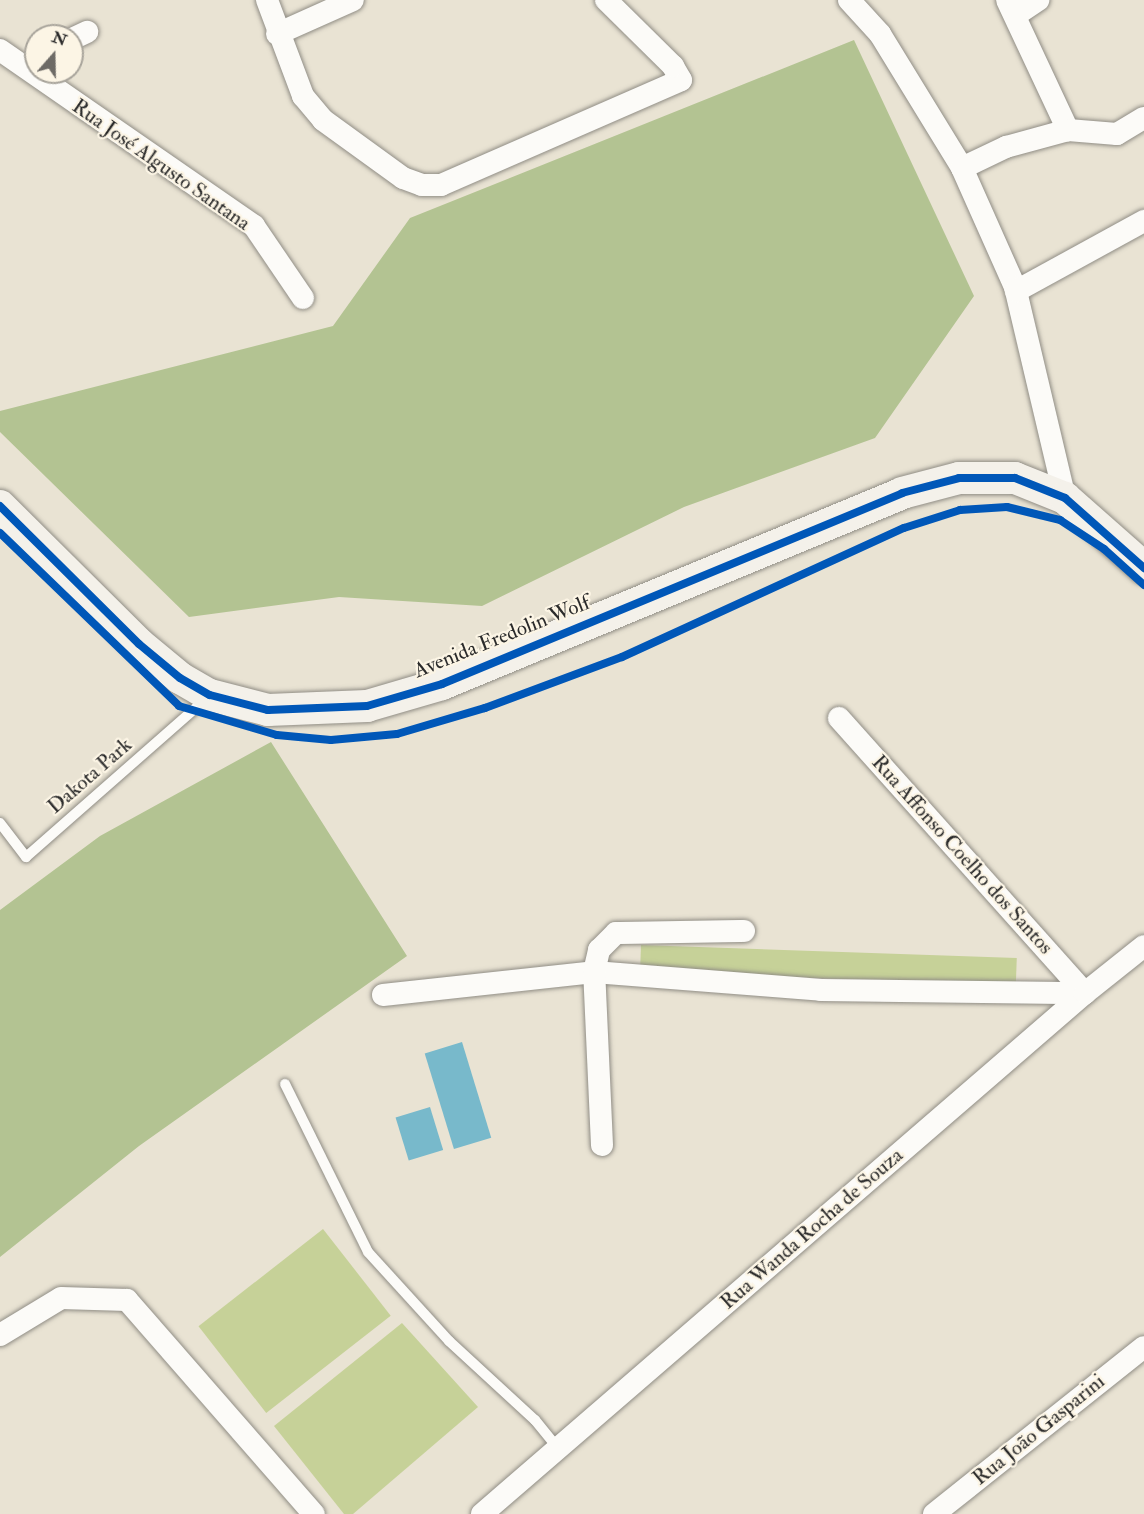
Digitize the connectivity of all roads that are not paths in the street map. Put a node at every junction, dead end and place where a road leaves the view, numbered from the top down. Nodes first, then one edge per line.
1 (267, 0) edge
2 (353, 0) edge
3 (606, 0) edge
4 (849, 0) edge
5 (1038, 0) edge
6 (1012, 8) edge
7 (277, 34) junction
8 (13, 60) edge
9 (1144, 118) edge
10 (1068, 130) junction
11 (963, 168) junction
12 (1144, 220) edge
13 (1016, 291) junction
14 (303, 298) dead end
15 (1065, 498) junction
16 (0, 506) edge
17 (1144, 568) edge
18 (210, 695) junction
19 (840, 718) dead end
20 (0, 823) edge
21 (744, 931) dead end
22 (1144, 946) edge
23 (594, 972) junction
24 (1084, 993) junction
25 (383, 995) dead end
26 (285, 1084) dead end
27 (602, 1144) dead end
28 (0, 1335) edge
29 (1144, 1347) edge
30 (558, 1448) junction
31 (314, 1514) edge
32 (482, 1514) edge
33 (934, 1514) edge

1 - 7 street
2 - 7 street
3 - 7 street
4 - 11 street
5 - 6 street
6 - 10 street
8 - 14 street, Rua José Algusto Santana
9 - 10 street
10 - 11 street
11 - 13 street
12 - 13 street
13 - 15 street
15 - 17 main road, Avenida Fredolin Wolf
15 - 18 main road, Avenida Fredolin Wolf
16 - 18 main road, Avenida Fredolin Wolf
18 - 20 lane, Dakota Park
19 - 24 street, Rua Affonso Coelho dos Santos
21 - 23 street
22 - 24 street, Rua Wanda Rocha de Souza
23 - 24 street
23 - 25 street
23 - 27 street
24 - 30 street, Rua Wanda Rocha de Souza
26 - 30 lane
28 - 31 street
29 - 33 street, Rua João Gasparini
30 - 32 street, Rua Wanda Rocha de Souza

